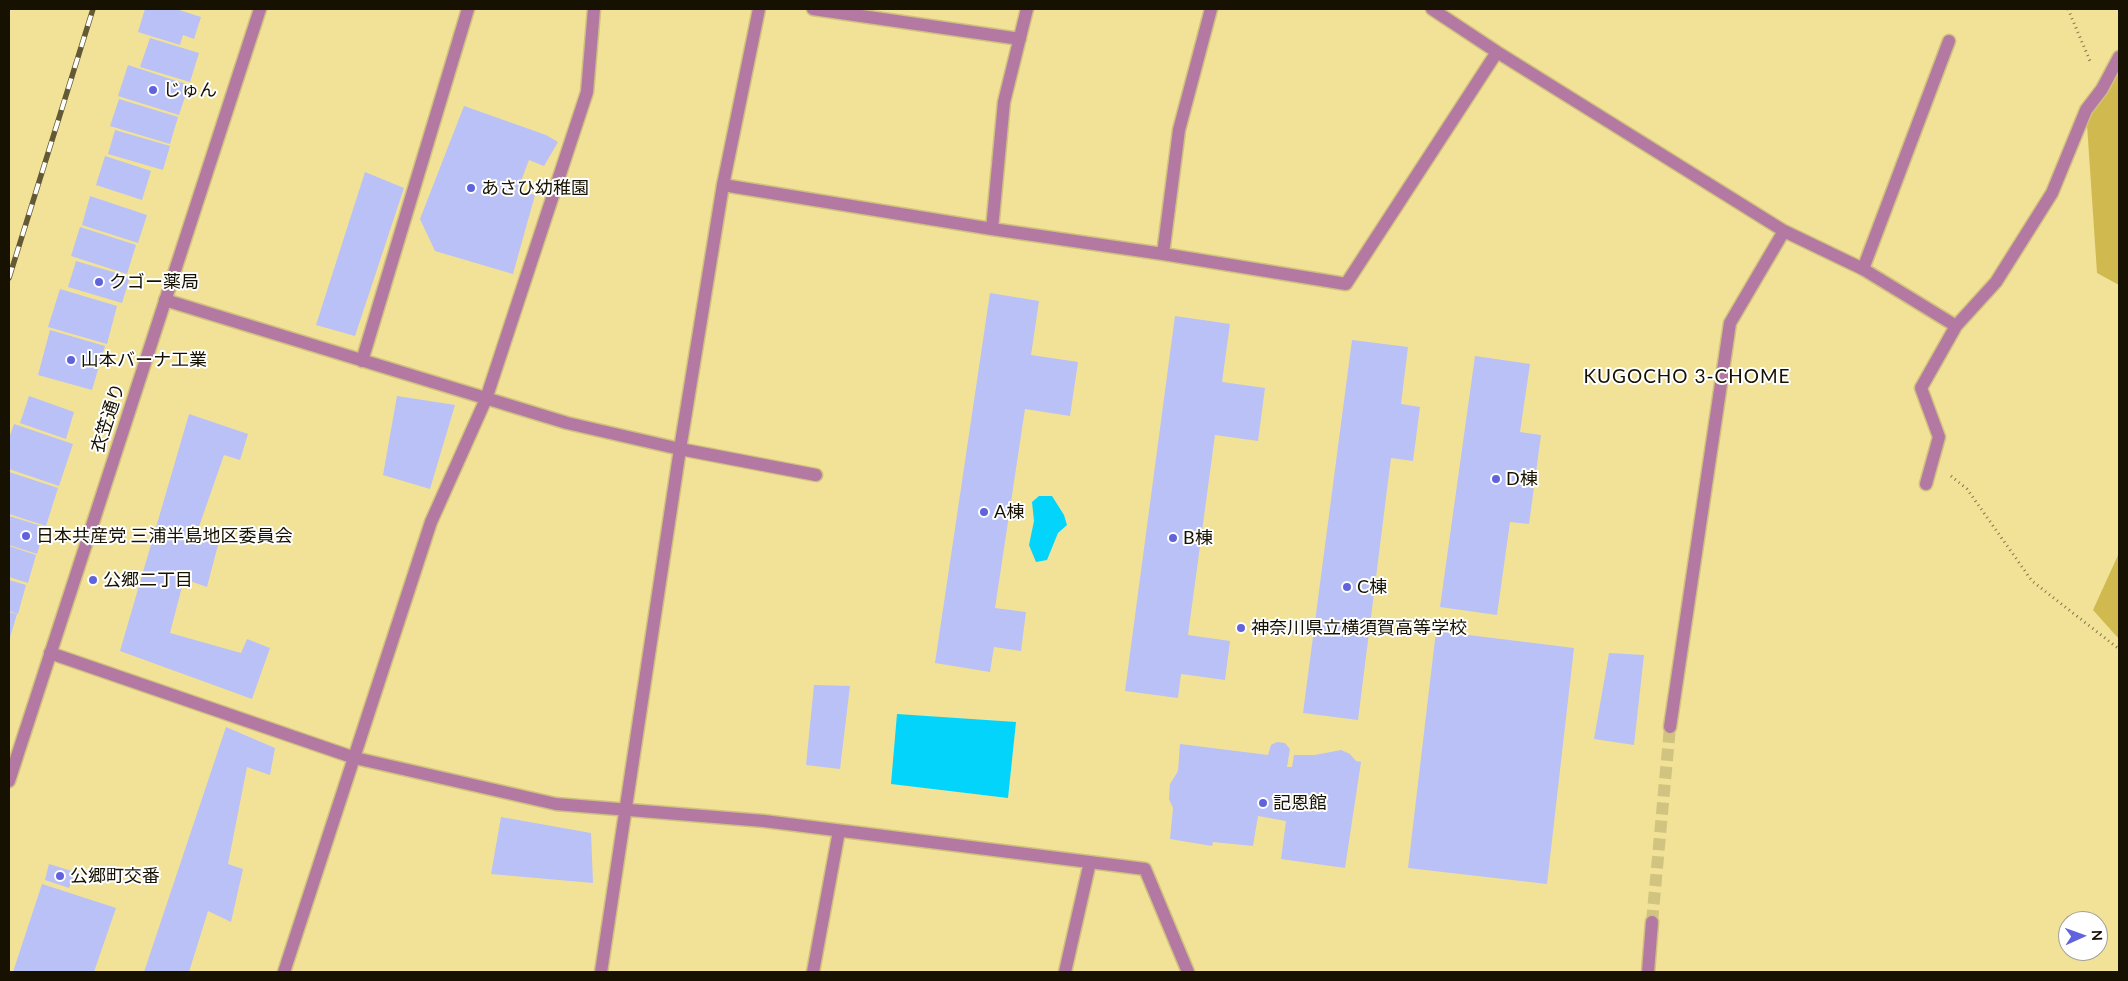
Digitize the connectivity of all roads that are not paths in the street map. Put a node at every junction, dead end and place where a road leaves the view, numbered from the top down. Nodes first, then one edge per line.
1 (260, 9) edge
2 (468, 9) edge
3 (594, 9) edge
4 (759, 9) edge
5 (813, 9) edge
6 (1028, 9) edge
7 (1212, 9) edge
8 (1432, 9) edge
9 (1020, 39) junction
10 (1949, 41) dead end
11 (1497, 52) junction
12 (2119, 57) edge
13 (723, 185) junction
14 (992, 229) junction
15 (1784, 230) junction
16 (1163, 254) junction
17 (1863, 269) junction
18 (165, 300) junction
19 (1956, 326) junction
20 (362, 361) junction
21 (486, 399) junction
22 (680, 449) junction
23 (816, 475) dead end
24 (1926, 484) dead end
25 (50, 653) junction
26 (1670, 727) tunnel mouth
27 (355, 758) junction
28 (9, 781) edge
29 (624, 808) junction
30 (839, 831) junction
31 (1090, 862) junction
32 (1652, 922) tunnel mouth
33 (284, 972) edge
34 (601, 972) edge
35 (813, 972) edge
36 (1066, 972) edge
37 (1188, 972) edge
38 (1648, 972) edge

1 - 18 street, 衣笠通り
2 - 20 street
3 - 21 street
4 - 13 street
5 - 9 street
6 - 9 street
7 - 16 street
8 - 11 street
9 - 14 street
10 - 17 street
11 - 15 street
11 - 16 street
12 - 19 street
13 - 14 street
13 - 22 street
14 - 16 street
15 - 17 street
15 - 26 street
17 - 19 street
18 - 20 street
18 - 25 street, 衣笠通り
19 - 24 street
20 - 21 street
21 - 22 street
21 - 27 street
22 - 23 street
22 - 29 street
25 - 27 street
25 - 28 street, 衣笠通り
27 - 29 street
27 - 33 street
29 - 30 street
29 - 34 street
30 - 31 street
30 - 35 street
31 - 36 street
31 - 37 street
32 - 38 street

